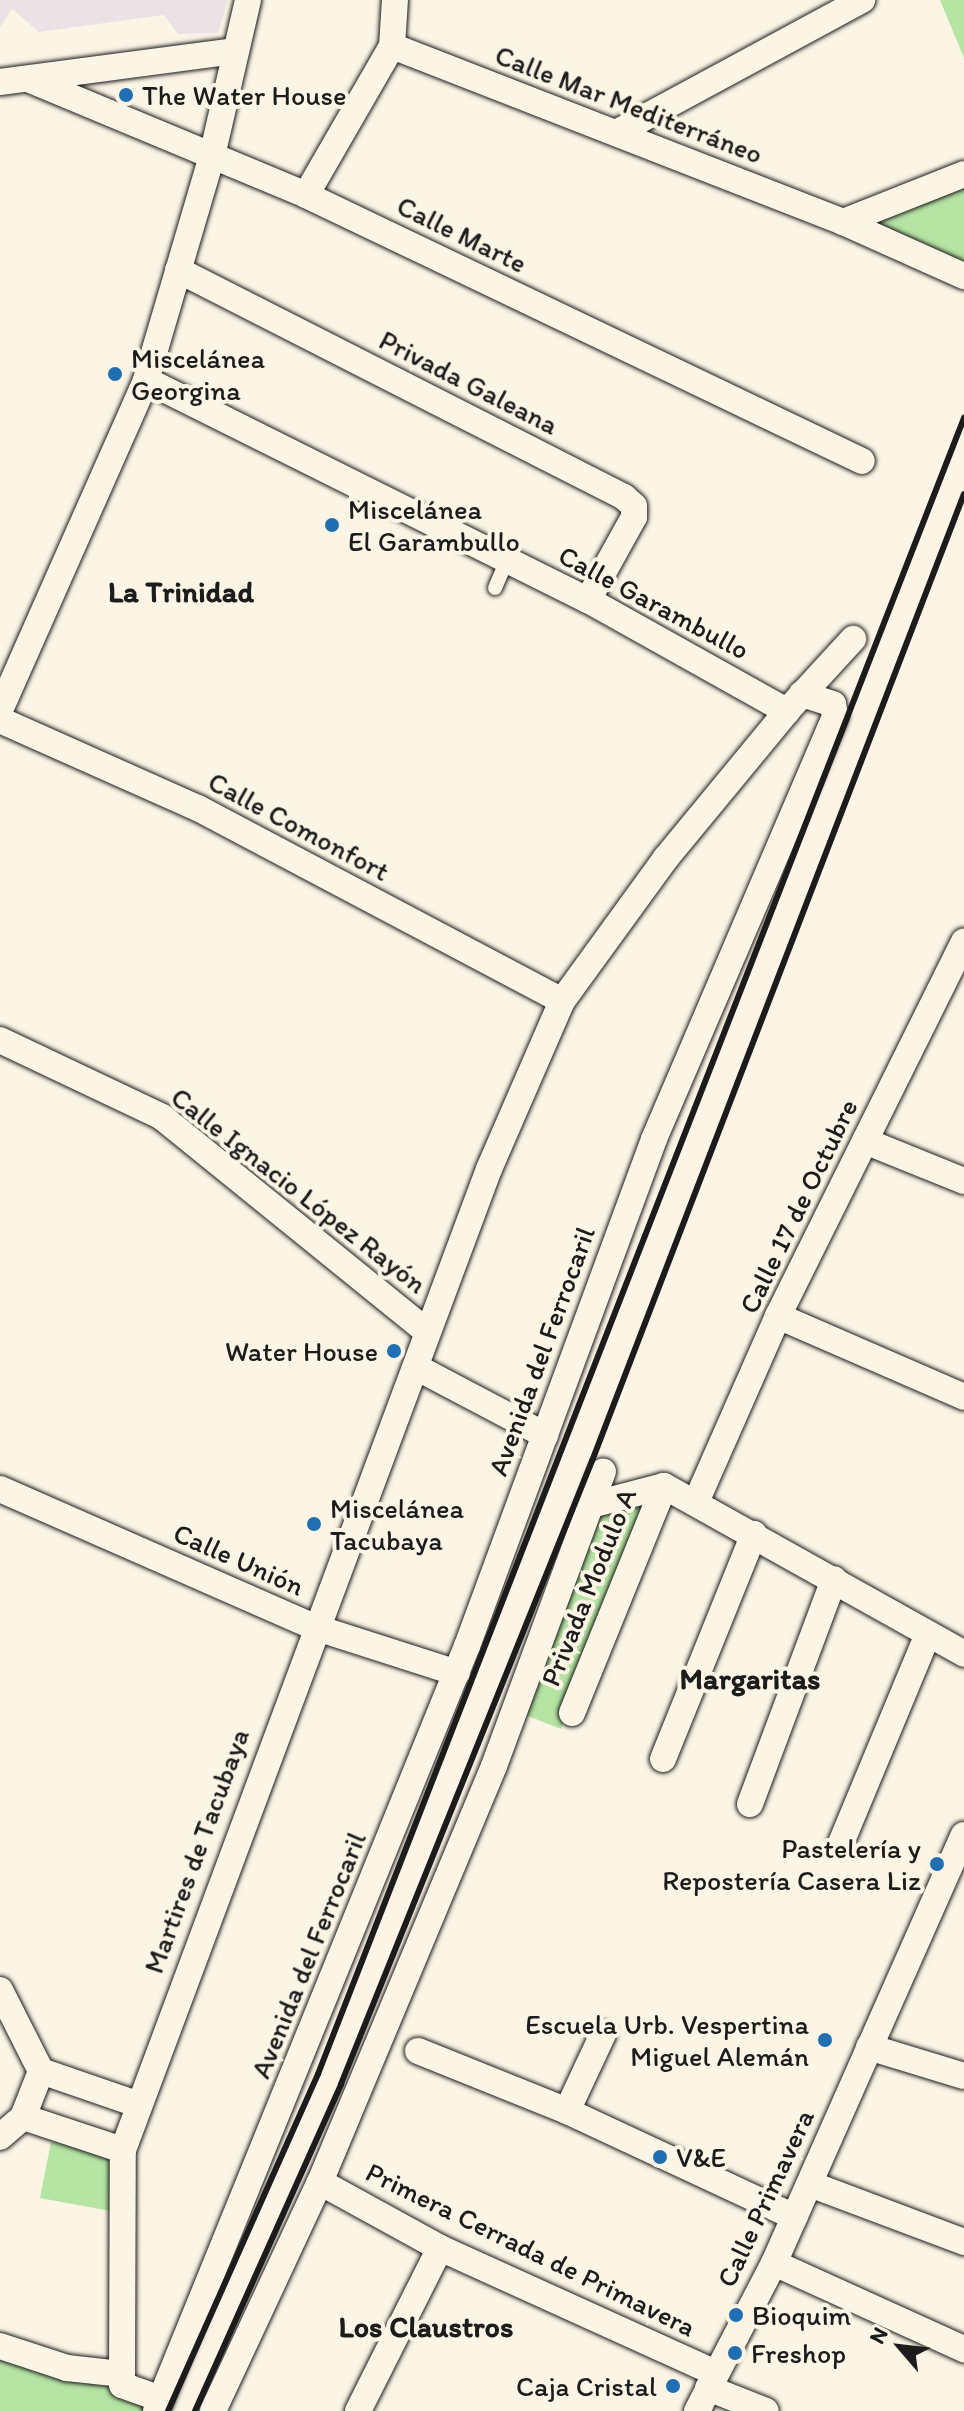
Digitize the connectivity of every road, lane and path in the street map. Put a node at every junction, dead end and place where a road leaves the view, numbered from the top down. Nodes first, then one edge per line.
1 (248, 0) edge
2 (395, 0) edge
3 (862, 0) edge
4 (392, 46) junction
5 (236, 51) junction
6 (28, 79) junction
7 (0, 82) edge
8 (616, 133) junction
9 (212, 156) junction
10 (964, 174) edge
11 (306, 195) junction
12 (843, 222) junction
13 (178, 270) junction
14 (964, 276) edge
15 (146, 380) junction
16 (862, 461) dead end
17 (507, 560) junction
18 (495, 588) dead end
19 (588, 600) junction
20 (853, 639) dead end
21 (794, 702) junction
22 (0, 709) edge
23 (0, 720) edge
24 (964, 942) edge
25 (958, 969) edge
26 (562, 1001) junction
27 (0, 1040) edge
28 (865, 1141) junction
29 (964, 1181) edge
30 (778, 1316) junction
31 (426, 1331) junction
32 (416, 1367) junction
33 (964, 1397) edge
34 (545, 1435) junction
35 (603, 1471) dead end
36 (664, 1486) junction
37 (0, 1489) edge
38 (696, 1502) junction
39 (591, 1505) junction
40 (754, 1534) junction
41 (834, 1579) junction
42 (314, 1627) junction
43 (928, 1634) junction
44 (964, 1654) edge
45 (457, 1673) junction
46 (572, 1713) dead end
47 (663, 1759) dead end
48 (750, 1804) dead end
49 (964, 1835) edge
50 (841, 1843) dead end
51 (0, 1990) edge
52 (603, 2034) dead end
53 (869, 2047) junction
54 (418, 2051) dead end
55 (41, 2071) junction
56 (964, 2076) edge
57 (137, 2104) junction
58 (567, 2111) junction
59 (23, 2117) junction
60 (0, 2137) edge
61 (123, 2150) junction
62 (320, 2182) junction
63 (810, 2184) junction
64 (794, 2217) junction
65 (964, 2242) edge
66 (440, 2248) junction
67 (774, 2263) junction
68 (0, 2346) edge
69 (964, 2349) edge
70 (121, 2374) junction
71 (707, 2390) edge
72 (159, 2405) edge
73 (221, 2409) edge
74 (358, 2411) edge
75 (766, 2411) edge

1 - 5 street
2 - 4 street
3 - 8 street
4 - 8 street, Calle Mar Mediterráneo
4 - 11 street
5 - 6 street, Calle Marte
5 - 9 street
6 - 7 street, Calle Marte
6 - 9 street, Calle Marte
8 - 12 street, Calle Mar Mediterráneo
9 - 11 street, Calle Marte
9 - 13 street
10 - 12 street
11 - 16 street, Calle Marte
12 - 14 street, Calle Mar Mediterráneo
13 - 15 street
13 - 19 street, Privada Galeana
15 - 17 street, Calle Garambullo
15 - 22 street
17 - 18 lane
17 - 19 street, Calle Garambullo
19 - 21 street, Calle Garambullo
20 - 21 street, Martires de Tacubaya
21 - 26 street, Martires de Tacubaya
21 - 34 street, Avenida del Ferrocaril
23 - 26 street, Calle Comonfort
24 - 25 street, Calle 17 de Octubre
25 - 28 street, Calle 17 de Octubre
26 - 31 street, Martires de Tacubaya
27 - 31 street, Calle Ignacio López Rayón
28 - 29 street
28 - 30 street, Calle 17 de Octubre
30 - 33 street
30 - 38 street, Calle 17 de Octubre
31 - 32 street, Martires de Tacubaya
32 - 34 street
32 - 42 street, Martires de Tacubaya
34 - 45 street, Avenida del Ferrocaril
35 - 39 street
36 - 38 street
36 - 39 street
36 - 46 street, Privada Modulo A
37 - 42 street, Calle Unión
38 - 40 street
39 - 62 street
40 - 41 street
40 - 47 street
41 - 43 street
41 - 48 street
42 - 45 street, Calle Unión
42 - 57 street, Martires de Tacubaya
43 - 44 street
43 - 50 street
45 - 72 street, Avenida del Ferrocaril
49 - 53 street, Calle Primavera
51 - 55 street
52 - 58 street
53 - 56 street
53 - 63 street, Calle Primavera
54 - 58 street
55 - 57 street
55 - 59 street
57 - 61 street, Martires de Tacubaya
58 - 64 street
59 - 60 street
59 - 61 street
61 - 70 street, Martires de Tacubaya
62 - 66 street, Primera Cerrada de Primavera
62 - 73 street
63 - 64 street, Calle Primavera
63 - 65 street
64 - 67 street, Calle Primavera
66 - 71 street, Primera Cerrada de Primavera
66 - 74 street
67 - 69 street
67 - 71 street, Calle Primavera
68 - 70 street
70 - 72 street
71 - 75 street, Primera Cerrada de Primavera

